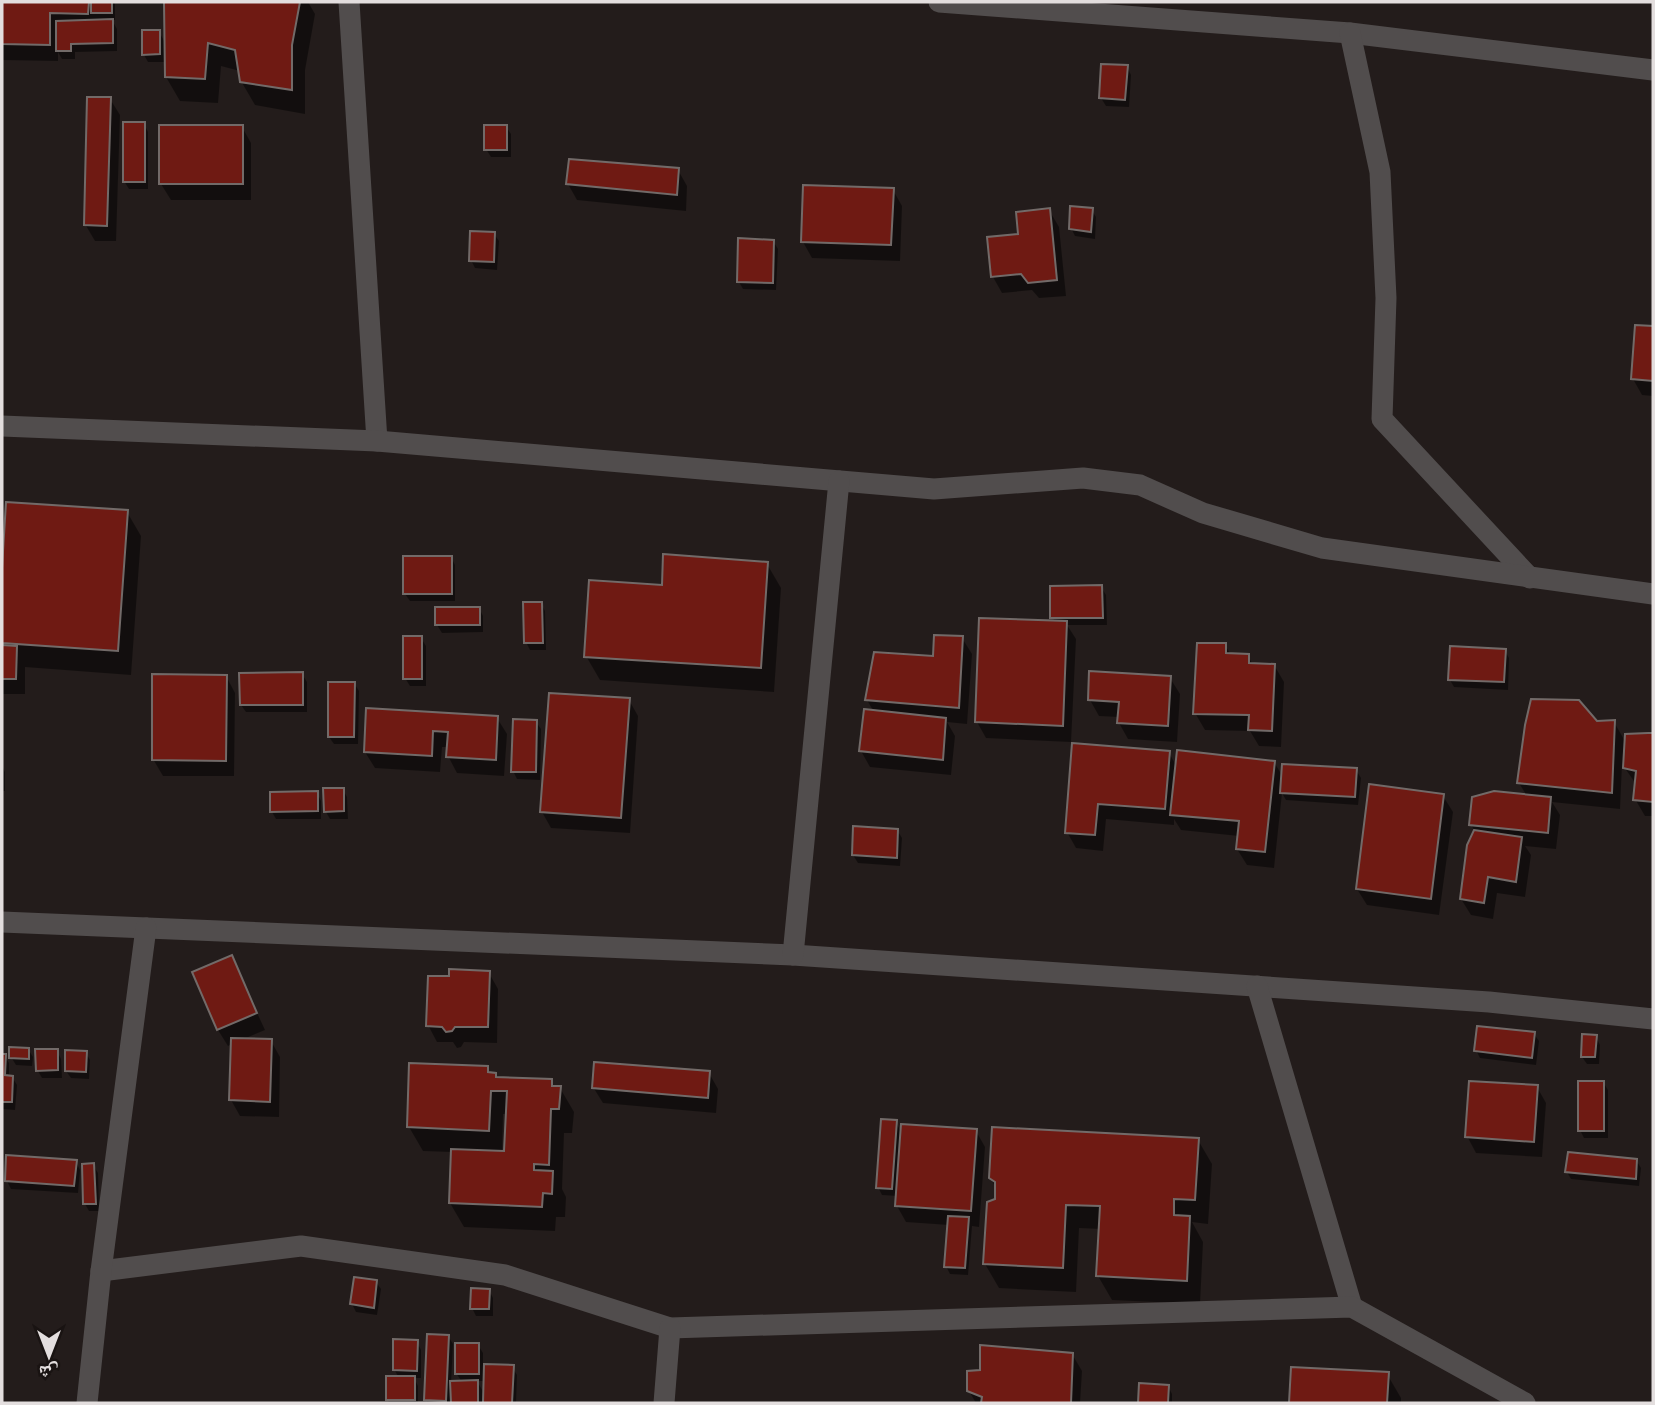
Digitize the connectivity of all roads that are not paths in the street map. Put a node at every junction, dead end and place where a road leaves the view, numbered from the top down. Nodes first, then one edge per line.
1 (349, 2) edge
2 (939, 2) edge
3 (1350, 33) junction
4 (1653, 70) edge
5 (2, 426) edge
6 (377, 441) junction
7 (839, 481) junction
8 (1530, 578) junction
9 (1653, 594) edge
10 (2, 922) edge
11 (146, 928) junction
12 (793, 955) junction
13 (1257, 986) junction
14 (1653, 1019) edge
15 (101, 1270) junction
16 (1352, 1307) junction
17 (670, 1328) junction
18 (87, 1403) edge
19 (664, 1403) edge
20 (1525, 1403) edge

1 - 6 street
2 - 3 street
3 - 4 street
3 - 8 street
5 - 6 street
6 - 7 street
7 - 8 street
7 - 12 street
8 - 9 street
10 - 11 street
11 - 12 street
11 - 15 street
12 - 13 street
13 - 14 street
13 - 16 street
15 - 17 street
15 - 18 street
16 - 17 street
16 - 20 street
17 - 19 street

